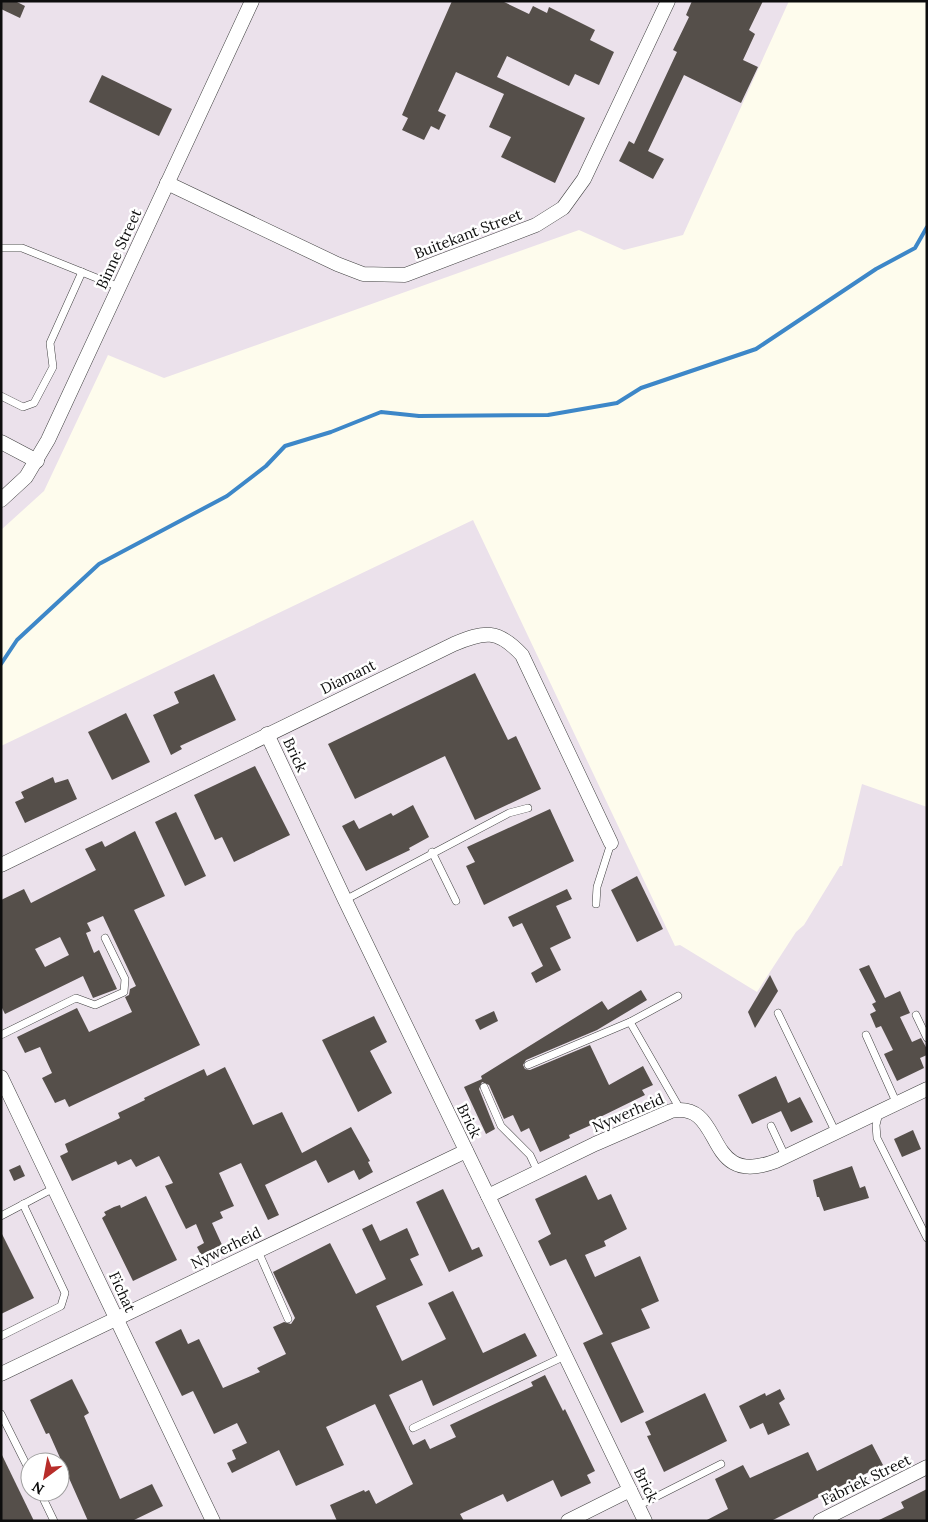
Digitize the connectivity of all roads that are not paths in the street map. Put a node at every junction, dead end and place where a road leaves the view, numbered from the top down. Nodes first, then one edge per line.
1 (252, 1) edge
2 (668, 1) edge
3 (167, 184) junction
4 (1, 248) edge
5 (82, 272) junction
6 (119, 287) junction
7 (1, 396) edge
8 (1, 442) edge
9 (37, 461) junction
10 (1, 500) edge
11 (267, 734) junction
12 (528, 808) dead end
13 (611, 843) joint
14 (432, 852) junction
15 (1, 865) edge
16 (345, 900) junction
17 (456, 901) dead end
18 (596, 904) dead end
19 (105, 938) dead end
20 (678, 996) dead end
21 (778, 1013) dead end
22 (916, 1015) dead end
23 (630, 1022) junction
24 (1, 1035) edge
25 (866, 1035) dead end
26 (927, 1038) edge
27 (528, 1065) dead end
28 (2, 1078) edge
29 (484, 1088) dead end
30 (927, 1089) edge
31 (897, 1104) junction
32 (680, 1110) junction
33 (879, 1112) junction
34 (771, 1126) dead end
35 (836, 1133) junction
36 (466, 1151) junction
37 (785, 1156) junction
38 (538, 1172) junction
39 (54, 1188) junction
40 (488, 1196) junction
41 (23, 1204) junction
42 (1, 1216) edge
43 (927, 1238) edge
44 (258, 1250) junction
45 (116, 1319) junction
46 (288, 1319) dead end
47 (1, 1336) edge
48 (565, 1356) junction
49 (1, 1374) edge
50 (1, 1414) edge
51 (413, 1428) dead end
52 (20, 1452) edge
53 (721, 1464) dead end
54 (927, 1468) edge
55 (630, 1490) junction
56 (45, 1502) edge
57 (638, 1506) junction
58 (54, 1521) edge
59 (213, 1521) edge
60 (568, 1521) edge
61 (644, 1521) edge
62 (820, 1521) edge

1 - 3 street, Binne Street
2 - 3 street, Buitekant Street
3 - 6 street, Binne Street
4 - 5 lane
5 - 6 lane
5 - 7 lane
6 - 9 street, Binne Street
8 - 9 street
9 - 10 street, Binne Street
11 - 13 street, Diamant
11 - 15 street, Diamant
11 - 16 street, Brick
12 - 14 lane
13 - 18 lane
14 - 16 lane
14 - 17 lane
16 - 36 street, Brick
19 - 24 lane
20 - 23 lane
21 - 35 lane
22 - 26 lane
23 - 27 lane
23 - 32 lane
25 - 31 lane
28 - 39 street, Fichat
29 - 38 lane
30 - 31 street, Nywerheid
31 - 33 street, Nywerheid
32 - 37 street, Nywerheid
32 - 38 street, Nywerheid
33 - 35 street, Nywerheid
33 - 43 lane
34 - 37 lane
35 - 37 street, Nywerheid
36 - 40 street, Brick
36 - 44 street, Nywerheid
38 - 40 street, Nywerheid
39 - 41 lane
39 - 45 street, Fichat
40 - 48 street, Brick
41 - 42 lane
41 - 47 lane
44 - 45 street, Nywerheid
44 - 46 lane
45 - 49 street, Nywerheid
45 - 59 street, Fichat
48 - 51 lane
48 - 55 street, Brick
50 - 52 lane
53 - 57 lane
54 - 62 street, Fabriek Street
55 - 57 street, Brick
55 - 60 street
56 - 58 lane
57 - 61 street, Brick

